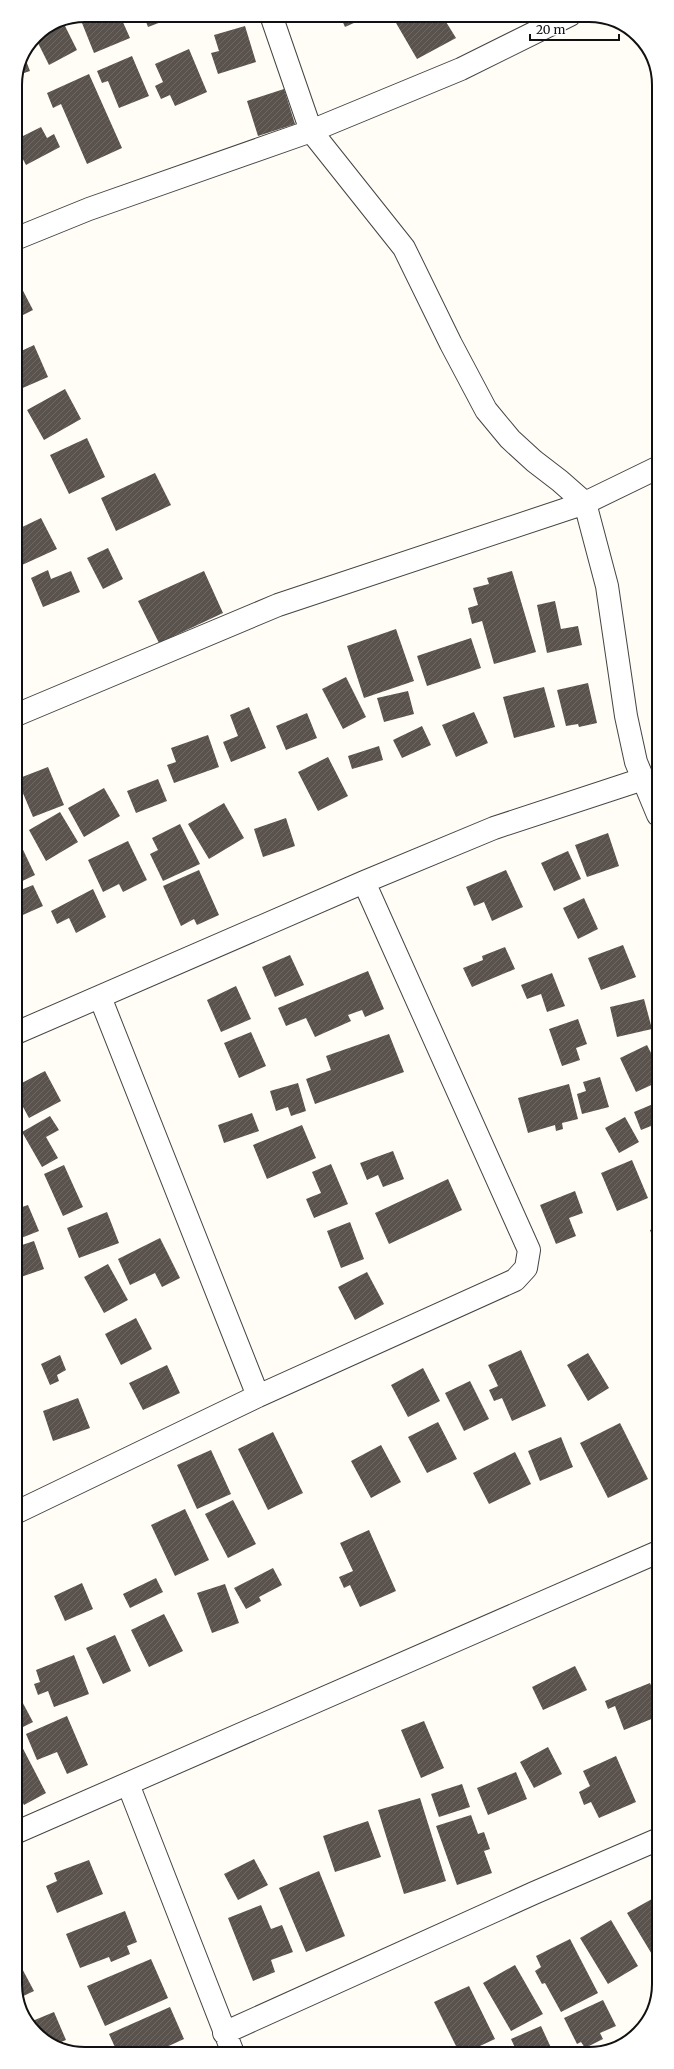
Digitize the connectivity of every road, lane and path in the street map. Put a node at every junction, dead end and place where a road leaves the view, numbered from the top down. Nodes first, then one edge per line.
1 (273, 22) edge
2 (556, 22) edge
3 (311, 131) junction
4 (22, 236) edge
5 (652, 470) edge
6 (585, 503) junction
7 (22, 711) edge
8 (643, 779) junction
9 (652, 801) edge
10 (364, 882) junction
11 (100, 997) junction
12 (22, 1030) edge
13 (258, 1396) junction
14 (22, 1510) edge
15 (652, 1555) edge
16 (128, 1784) junction
17 (22, 1830) edge
18 (652, 1842) edge
19 (224, 2033) junction
20 (230, 2047) edge

1 - 3 street
2 - 3 street
3 - 4 street
3 - 6 street
5 - 6 street
6 - 7 street
6 - 8 street
8 - 9 street
8 - 10 street
10 - 11 street
10 - 13 street
11 - 12 street
11 - 13 street
13 - 14 street
15 - 16 street
16 - 17 street
16 - 19 street
18 - 19 street
19 - 20 street

